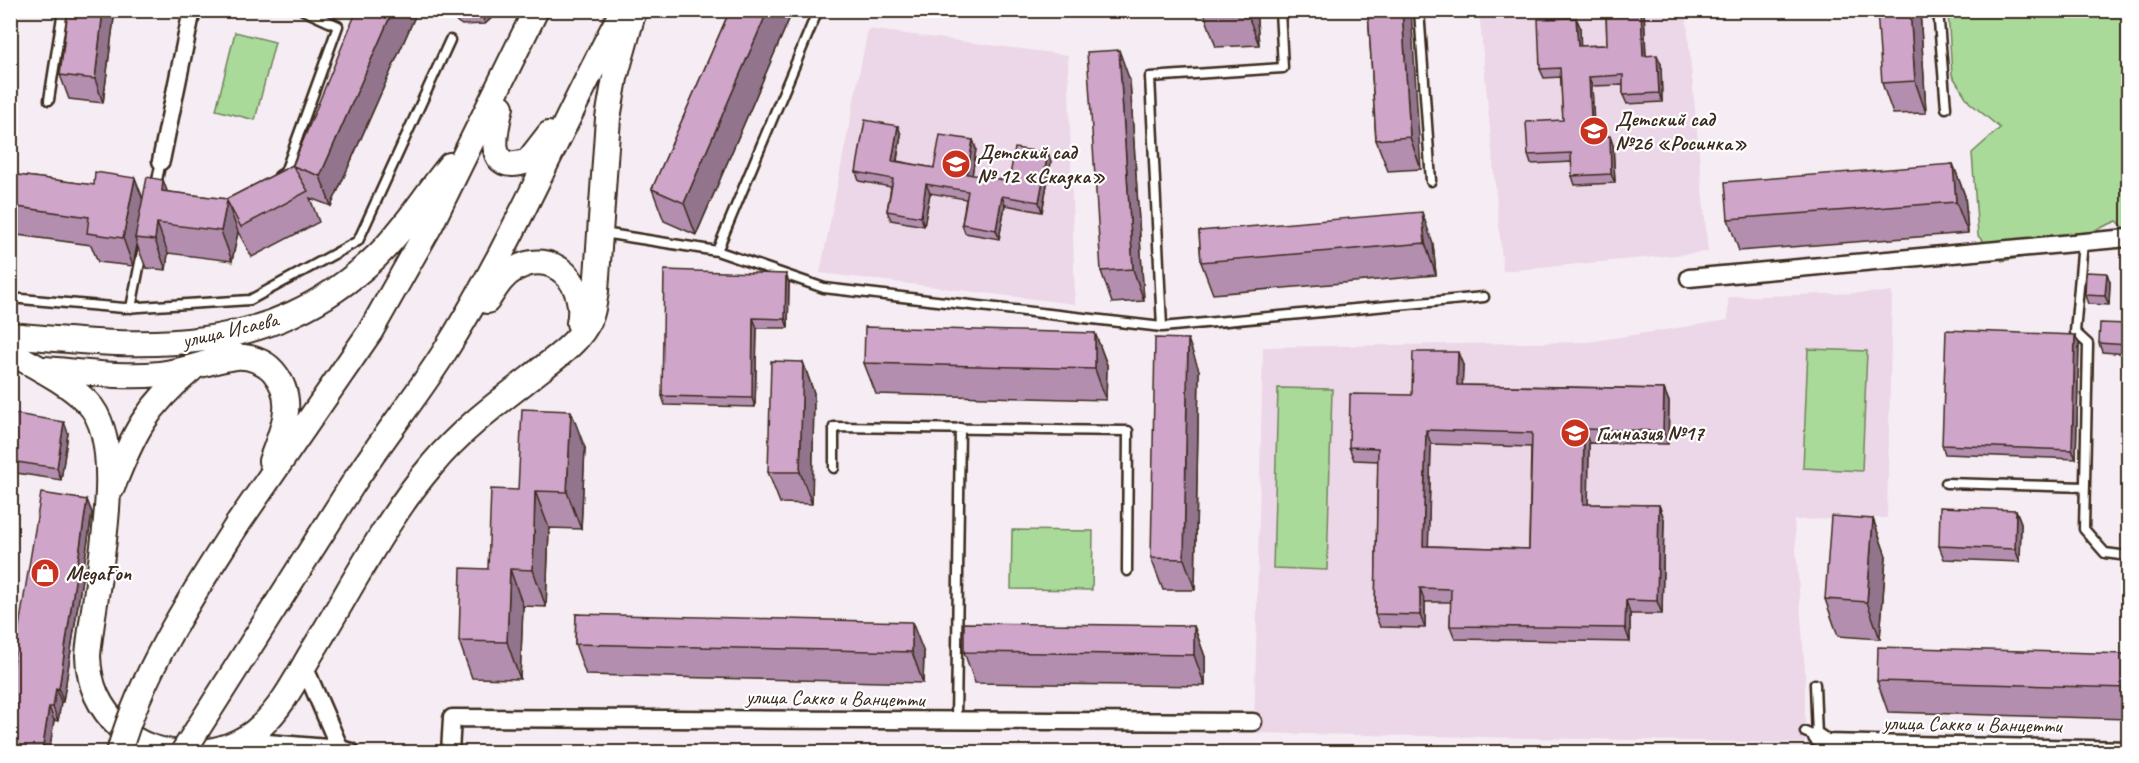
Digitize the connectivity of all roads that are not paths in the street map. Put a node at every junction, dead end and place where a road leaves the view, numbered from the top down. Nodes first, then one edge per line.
1 (63, 10) edge
2 (192, 10) edge
3 (303, 10) edge
4 (536, 10) edge
5 (623, 10) edge
6 (633, 10) edge
7 (818, 10) edge
8 (1280, 10) edge
9 (1419, 10) edge
10 (1938, 10) edge
11 (450, 40) dead end
12 (512, 63) junction
13 (581, 87) junction
14 (49, 100) dead end
15 (1946, 108) dead end
16 (478, 130) junction
17 (161, 161) joint
18 (1431, 181) dead end
19 (267, 184) edge
20 (165, 197) edge
21 (600, 232) junction
22 (2128, 238) edge
23 (145, 240) edge
24 (2083, 242) junction
25 (717, 251) junction
26 (1689, 278) dead end
27 (1484, 297) dead end
28 (10, 298) edge
29 (131, 308) junction
30 (1161, 327) junction
31 (10, 335) edge
32 (573, 340) junction
33 (10, 352) edge
34 (442, 356) junction
35 (10, 365) edge
36 (39, 368) junction
37 (192, 370) junction
38 (960, 428) junction
39 (834, 468) dead end
40 (1946, 483) dead end
41 (2085, 487) junction
42 (260, 492) junction
43 (108, 498) junction
44 (2128, 556) edge
45 (1127, 571) dead end
46 (304, 666) junction
47 (1815, 684) dead end
48 (956, 722) junction
49 (1253, 722) dead end
50 (1811, 735) joint
51 (243, 741) junction
52 (2128, 750) edge
53 (346, 751) edge
54 (119, 753) edge
55 (183, 753) edge
56 (450, 753) edge

1 - 14 lane
2 - 17 street
3 - 19 lane
4 - 12 main road
5 - 13 main road
6 - 21 main road
7 - 25 lane
8 - 30 lane
9 - 18 lane
10 - 15 lane
11 - 29 lane
12 - 13 main road
12 - 16 main road
13 - 34 main road
16 - 31 main road, улица Исаева
16 - 42 main road
17 - 20 lane
21 - 25 lane
21 - 32 main road
22 - 24 street
23 - 29 lane
24 - 26 street
24 - 41 lane
25 - 30 lane
27 - 30 lane
28 - 29 lane
32 - 34 main road
32 - 46 main road
33 - 36 main road
34 - 55 main road, bridge
35 - 36 main road
36 - 37 main road
36 - 43 main road
37 - 42 main road
37 - 43 main road
38 - 39 lane
38 - 45 lane
38 - 48 lane
40 - 41 lane
41 - 44 lane
42 - 54 main road, bridge
43 - 51 main road
46 - 51 main road
46 - 53 street
47 - 50 lane
48 - 49 street, улица Сакко и Ванцетти
48 - 56 street, улица Сакко и Ванцетти
50 - 52 street, улица Сакко и Ванцетти
51 - 53 street

